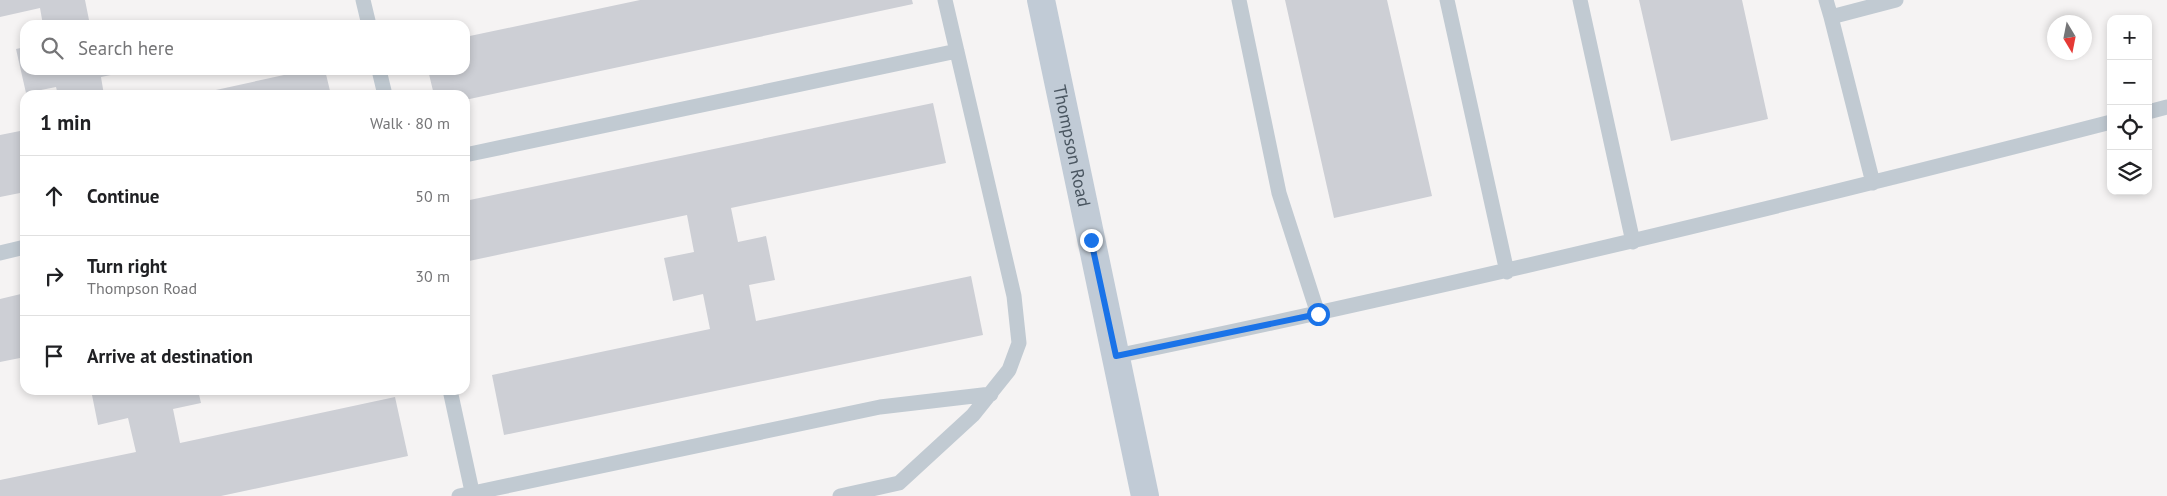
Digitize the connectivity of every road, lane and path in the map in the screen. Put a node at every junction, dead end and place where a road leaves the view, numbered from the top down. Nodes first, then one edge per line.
1 (363, 0) edge
2 (946, 0) edge
3 (1041, 0) edge
4 (1239, 0) edge
5 (1447, 0) edge
6 (1580, 0) edge
7 (1826, 0) edge
8 (1896, 0) edge
9 (1831, 17) junction
10 (368, 20) edge
11 (957, 51) junction
12 (380, 75) edge
13 (383, 90) edge
14 (2167, 107) edge
15 (2152, 111) edge
16 (2107, 123) edge
17 (470, 154) edge
18 (1873, 183) junction
19 (1633, 242) junction
20 (20, 249) edge
21 (0, 253) edge
22 (1507, 272) junction
23 (1318, 314) junction
24 (1116, 356) junction
25 (991, 394) junction
26 (451, 395) edge
27 (900, 489) edge
28 (468, 495) edge
29 (840, 496) edge
30 (1145, 496) edge

1 - 10 lane
2 - 11 lane
3 - 24 main road, Thompson Road
4 - 23 lane
5 - 22 lane
6 - 19 lane
7 - 9 lane
8 - 9 lane
9 - 18 lane
11 - 17 lane
11 - 25 lane
12 - 13 lane
14 - 15 lane
16 - 18 lane
18 - 19 lane
19 - 22 lane
20 - 21 lane
22 - 23 lane
23 - 24 lane
24 - 30 main road, Thompson Road
25 - 27 lane
25 - 28 lane
26 - 28 lane
27 - 29 lane

